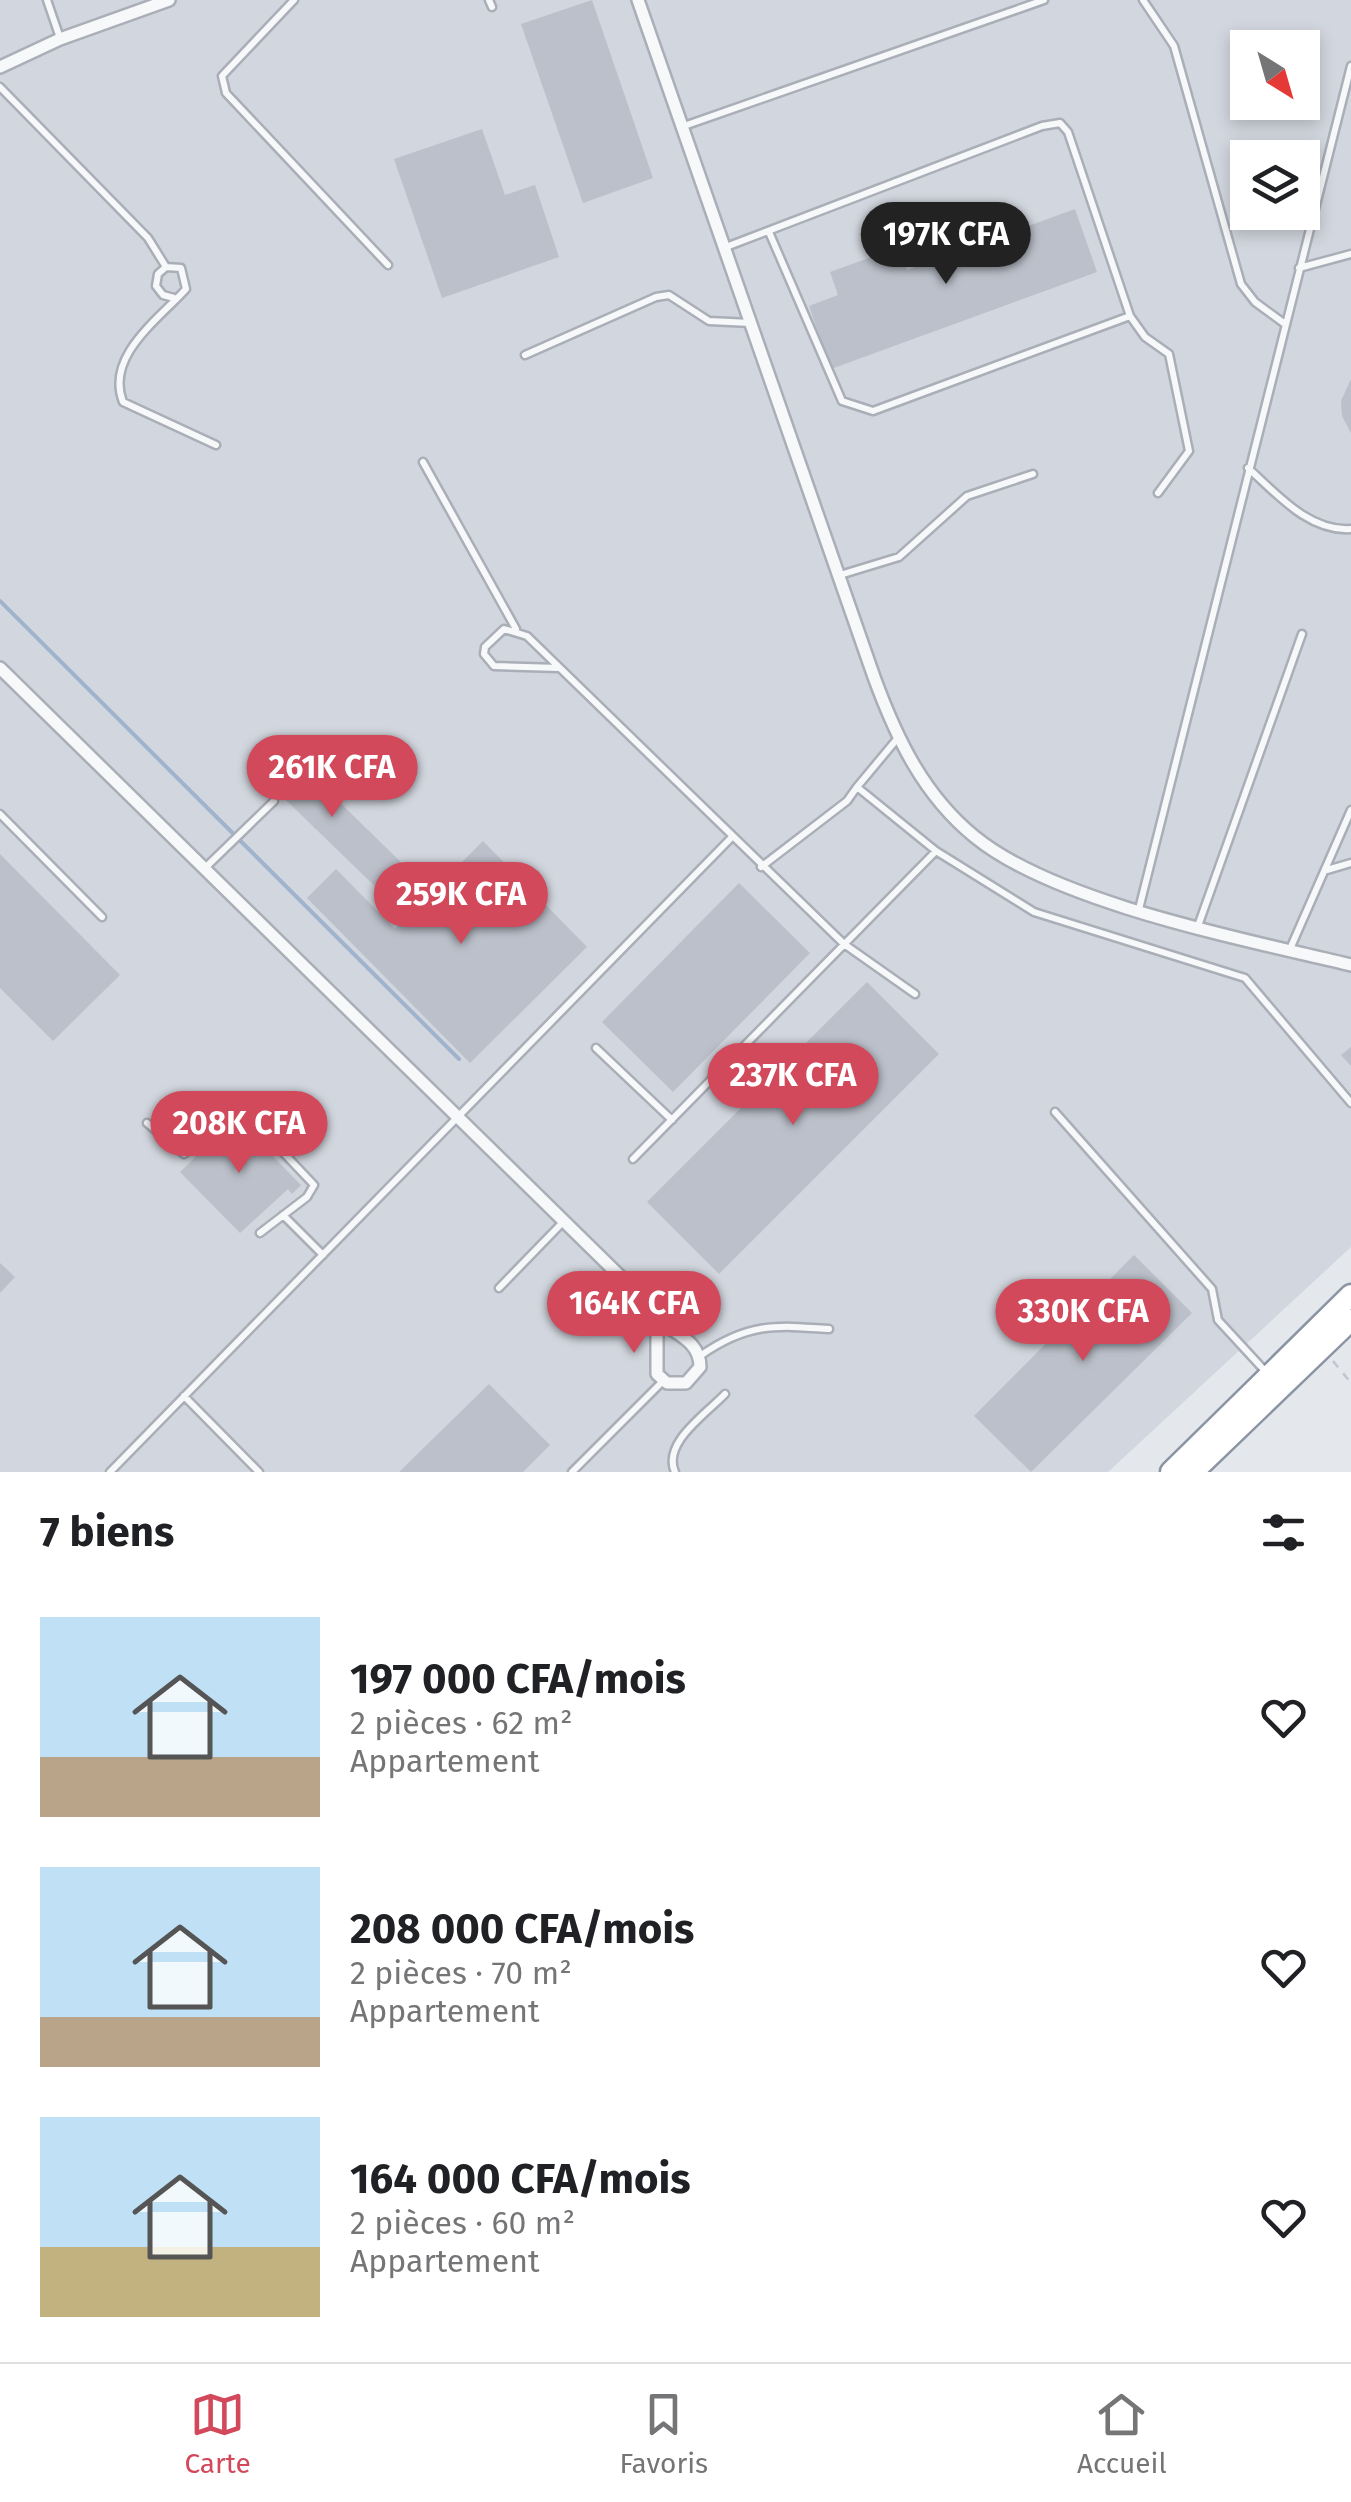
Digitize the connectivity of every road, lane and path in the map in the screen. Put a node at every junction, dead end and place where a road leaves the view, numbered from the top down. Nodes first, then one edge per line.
1 (47, 0) edge
2 (169, 0) edge
3 (294, 0) edge
4 (638, 0) edge
5 (1044, 0) edge
6 (1143, 0) edge
7 (60, 39) junction
8 (1351, 66) edge
9 (0, 67) edge
10 (0, 86) edge
11 (684, 126) junction
12 (769, 232) junction
13 (725, 247) junction
14 (1351, 254) edge
15 (388, 265) dead end
16 (166, 267) junction
17 (1299, 268) junction
18 (174, 298) junction
19 (1130, 316) junction
20 (752, 323) junction
21 (1285, 324) junction
22 (525, 355) dead end
23 (216, 445) dead end
24 (424, 462) dead end
25 (1248, 468) junction
26 (1033, 474) dead end
27 (1158, 493) dead end
28 (1351, 529) edge
29 (840, 576) junction
30 (516, 629) junction
31 (1302, 634) dead end
32 (559, 668) junction
33 (1, 671) edge
34 (897, 739) junction
35 (857, 788) junction
36 (274, 801) dead end
37 (1351, 810) edge
38 (0, 814) edge
39 (731, 838) junction
40 (936, 851) junction
41 (1351, 864) edge
42 (762, 866) junction
43 (204, 868) junction
44 (1328, 870) junction
45 (1140, 909) junction
46 (102, 917) dead end
47 (1198, 926) junction
48 (844, 944) junction
49 (1289, 950) junction
50 (1351, 965) edge
51 (915, 994) dead end
52 (596, 1048) dead end
53 (1351, 1103) edge
54 (1055, 1112) dead end
55 (456, 1116) junction
56 (672, 1120) junction
57 (148, 1123) dead end
58 (632, 1159) dead end
59 (283, 1215) junction
60 (564, 1221) junction
61 (260, 1233) dead end
62 (323, 1255) junction
63 (499, 1288) dead end
64 (1351, 1295) edge
65 (657, 1319) junction
66 (1351, 1320) edge
67 (829, 1329) dead end
68 (1321, 1348) junction
69 (700, 1356) junction
70 (1270, 1375) junction
71 (663, 1381) junction
72 (1351, 1384) edge
73 (725, 1394) dead end
74 (184, 1396) junction
75 (110, 1472) edge
76 (260, 1472) edge
77 (572, 1472) edge
78 (675, 1472) edge
79 (1171, 1472) edge
80 (1194, 1472) edge

1 - 7 lane
2 - 7 street
3 - 15 lane
4 - 11 street
5 - 11 lane
6 - 21 lane
7 - 9 street
8 - 17 lane
10 - 16 lane
11 - 13 street
12 - 13 lane
12 - 19 lane
12 - 19 lane
13 - 20 street
14 - 17 lane
16 - 18 lane
16 - 18 lane
17 - 21 lane
18 - 23 lane
19 - 27 lane
20 - 22 lane
20 - 29 street
21 - 25 lane
24 - 30 lane
25 - 28 lane
25 - 45 lane
26 - 29 lane
29 - 34 street
30 - 32 lane
30 - 32 lane
31 - 47 lane
32 - 39 lane
33 - 43 street
34 - 35 lane
34 - 45 street
35 - 40 lane
35 - 42 lane
36 - 43 lane
37 - 44 lane
38 - 46 lane
39 - 42 lane
39 - 55 lane
40 - 48 lane
40 - 53 lane
41 - 44 lane
42 - 48 lane
43 - 55 street
44 - 49 lane
45 - 47 street
47 - 49 street
48 - 51 lane
48 - 56 lane
49 - 50 street
52 - 56 lane
54 - 70 lane
55 - 60 street
55 - 62 lane
56 - 58 lane
57 - 59 lane
59 - 61 lane
59 - 62 lane
60 - 63 lane
60 - 65 street
62 - 74 lane
64 - 70 highway
65 - 69 street
65 - 71 street
66 - 68 highway
67 - 69 lane
68 - 72 path
68 - 80 highway
69 - 71 street
70 - 79 highway
71 - 77 lane
73 - 78 lane
74 - 75 lane
74 - 76 lane

